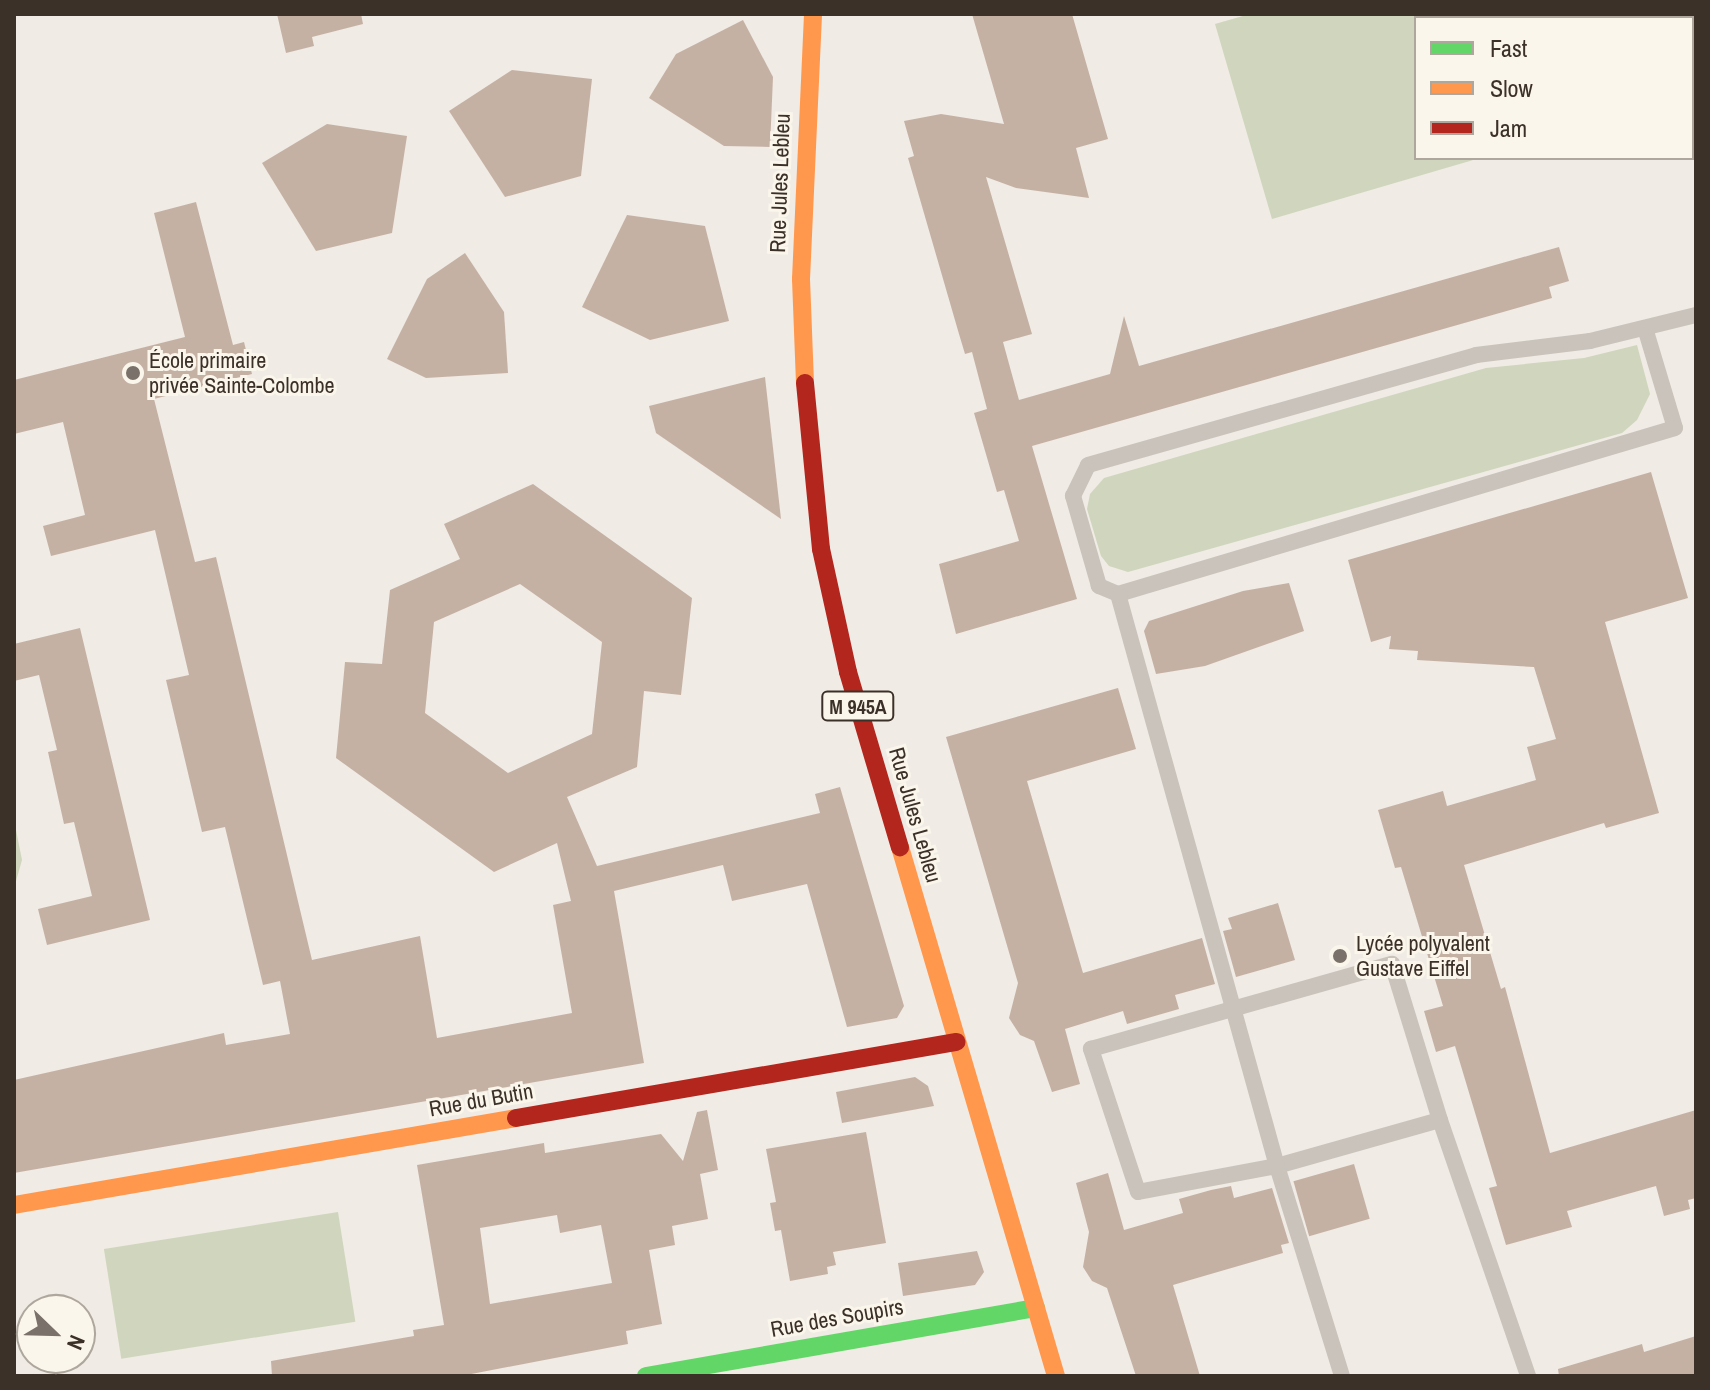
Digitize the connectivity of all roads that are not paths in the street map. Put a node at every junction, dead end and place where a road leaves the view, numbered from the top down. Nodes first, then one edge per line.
1 (813, 14) edge
2 (1696, 315) edge
3 (1645, 328) junction
4 (1118, 594) junction
5 (1233, 1008) junction
6 (956, 1042) junction
7 (1440, 1120) junction
8 (1277, 1166) junction
9 (14, 1205) edge
10 (1036, 1308) junction
11 (646, 1376) edge
12 (1056, 1376) edge
13 (1342, 1376) edge
14 (1528, 1376) edge

1 - 6 main road, Rue Jules Lebleu / M 945A
2 - 3 lane
3 - 4 lane
3 - 4 lane
4 - 5 lane
5 - 7 lane
5 - 8 lane
5 - 8 lane
6 - 9 main road, Rue du Butin
6 - 10 main road, Rue Jules Lebleu / M 945A
7 - 8 lane
7 - 14 lane
8 - 13 lane
10 - 11 main road, Rue des Soupirs
10 - 12 main road, Rue Jules Lebleu / M 945A

